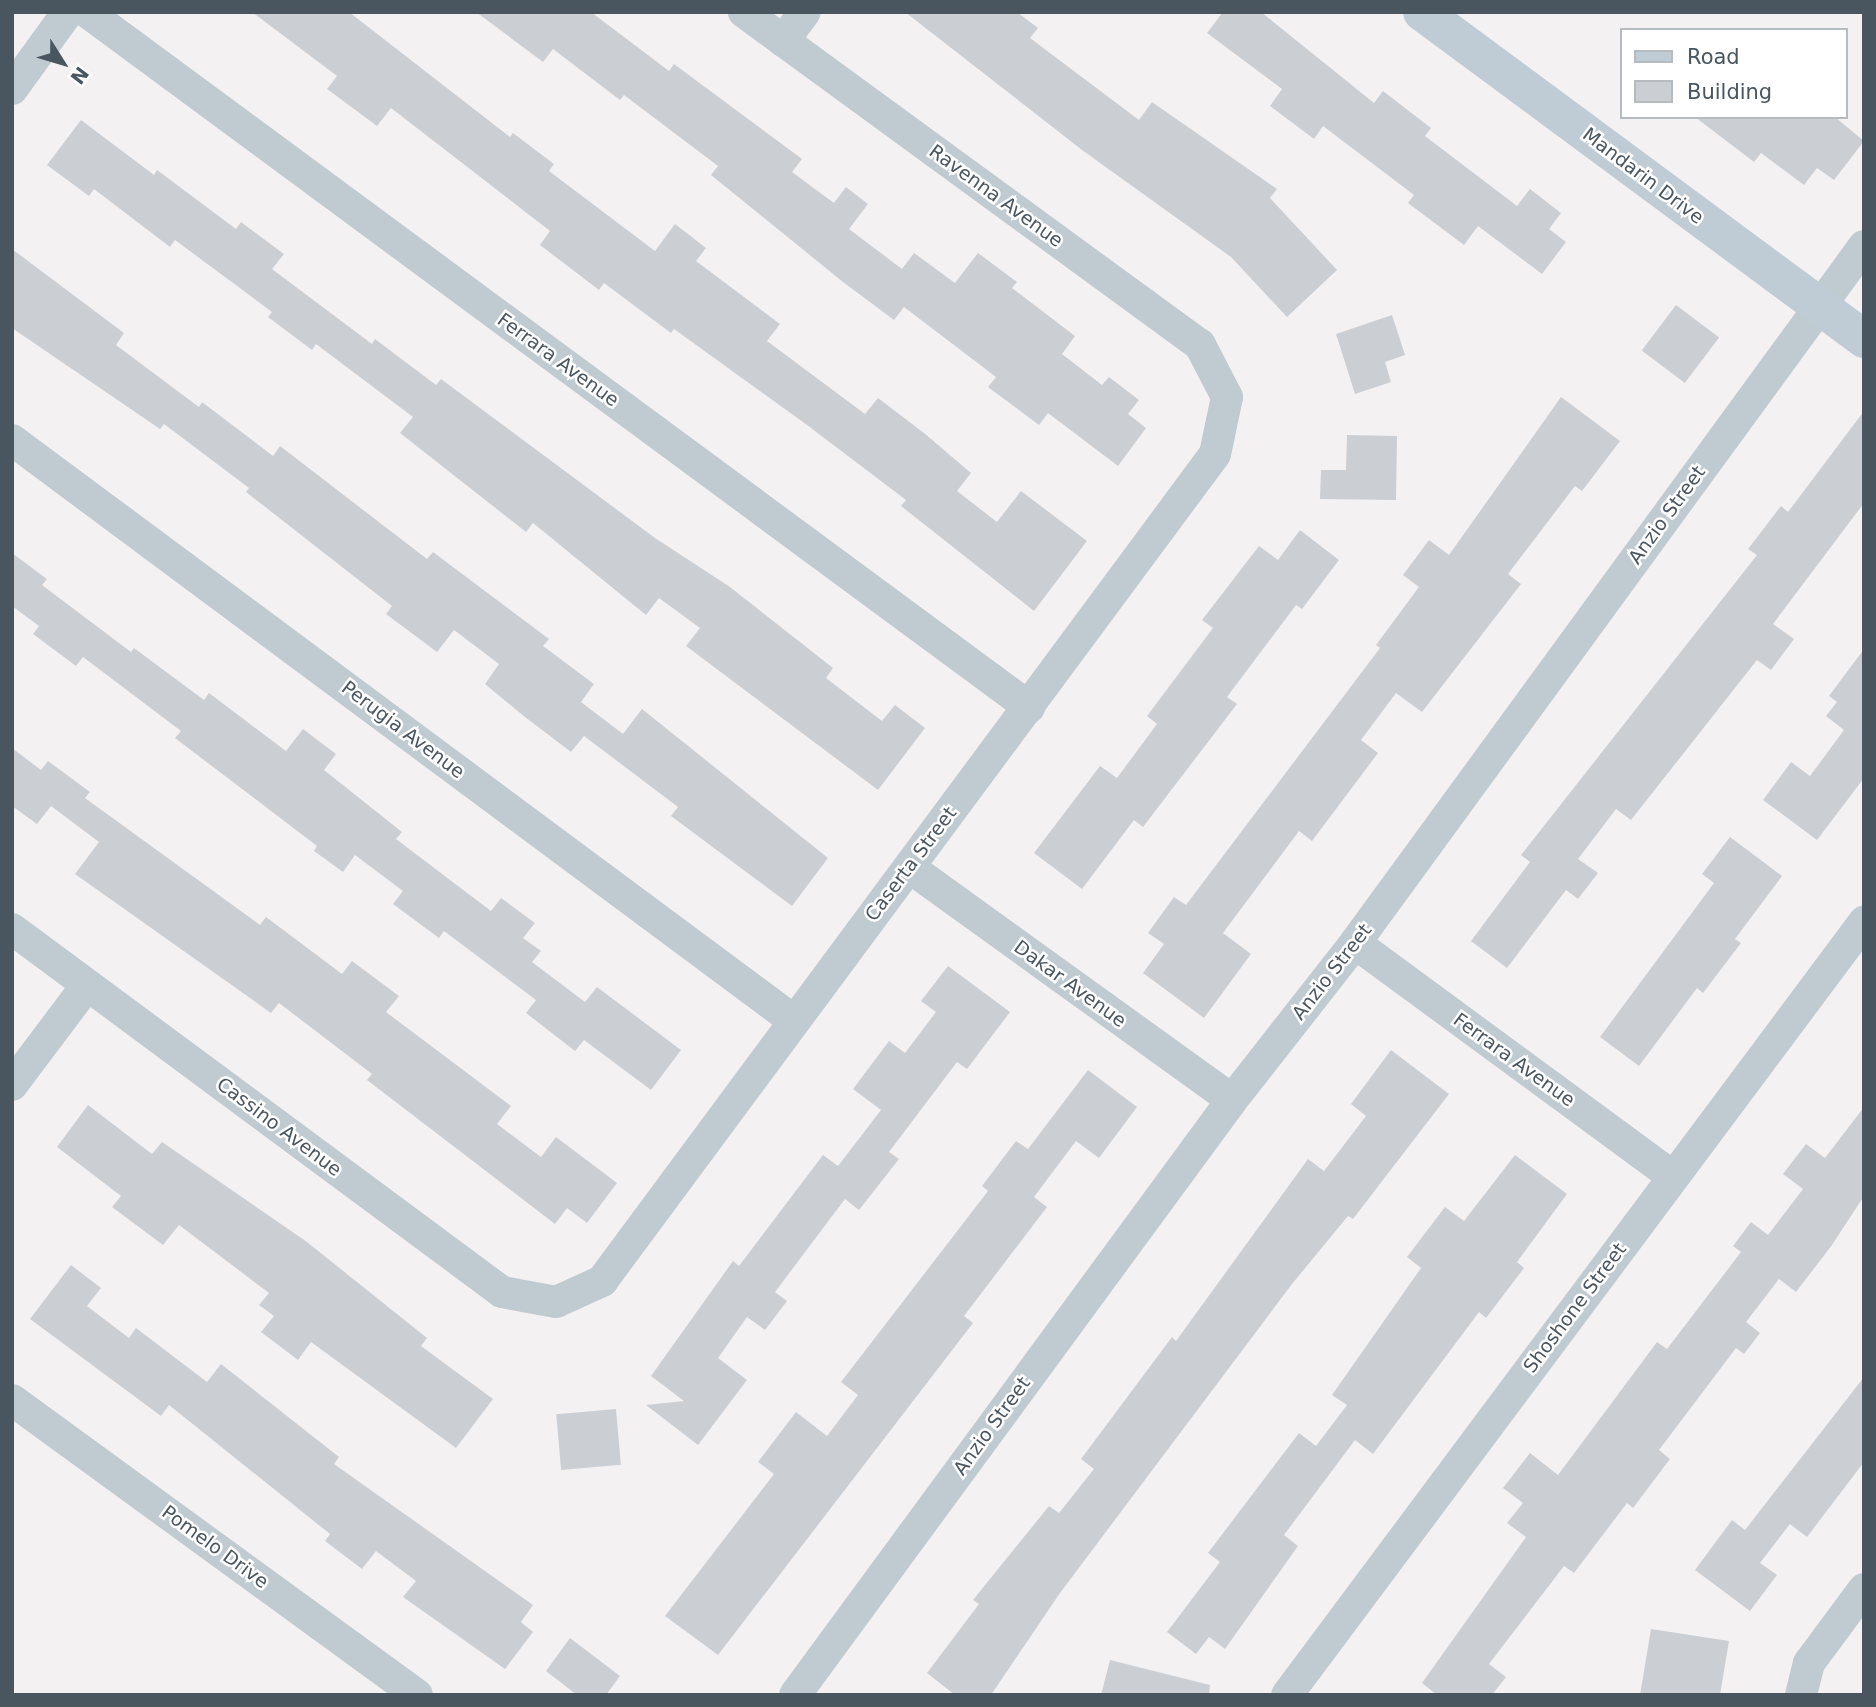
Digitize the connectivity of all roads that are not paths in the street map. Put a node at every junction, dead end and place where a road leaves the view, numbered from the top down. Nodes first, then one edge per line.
1 (68, 12) edge
2 (87, 12) edge
3 (744, 12) edge
4 (804, 12) edge
5 (1422, 12) edge
6 (783, 41) junction
7 (12, 89) edge
8 (1864, 246) edge
9 (1820, 307) junction
10 (1864, 339) edge
11 (1227, 397) joint
12 (12, 440) edge
13 (1029, 707) junction
14 (909, 867) junction
15 (1864, 922) edge
16 (12, 929) edge
17 (1355, 943) junction
18 (88, 985) junction
19 (793, 1020) junction
20 (12, 1085) edge
21 (1232, 1100) junction
22 (1673, 1177) junction
23 (556, 1302) joint
24 (12, 1400) edge
25 (1864, 1590) edge
26 (417, 1695) edge
27 (795, 1695) edge
28 (1287, 1695) edge
29 (1801, 1695) edge

1 - 7 street
2 - 13 street, Ferrara Avenue
3 - 6 street, Ravenna Avenue
4 - 6 street
5 - 9 street, Mandarin Drive
6 - 11 street, Ravenna Avenue
8 - 9 street, Anzio Street
9 - 10 street, Mandarin Drive
9 - 17 street, Anzio Street
11 - 13 street, Caserta Street
12 - 19 street, Perugia Avenue
13 - 14 street, Caserta Street
14 - 19 street, Caserta Street
14 - 21 street, Dakar Avenue
15 - 22 street, Shoshone Street
16 - 18 street, Cassino Avenue
17 - 21 street, Anzio Street
17 - 22 street, Ferrara Avenue
18 - 20 street
18 - 23 street, Cassino Avenue
19 - 23 street, Caserta Street
21 - 27 street, Anzio Street
22 - 28 street, Shoshone Street
24 - 26 street, Pomelo Drive
25 - 29 street

